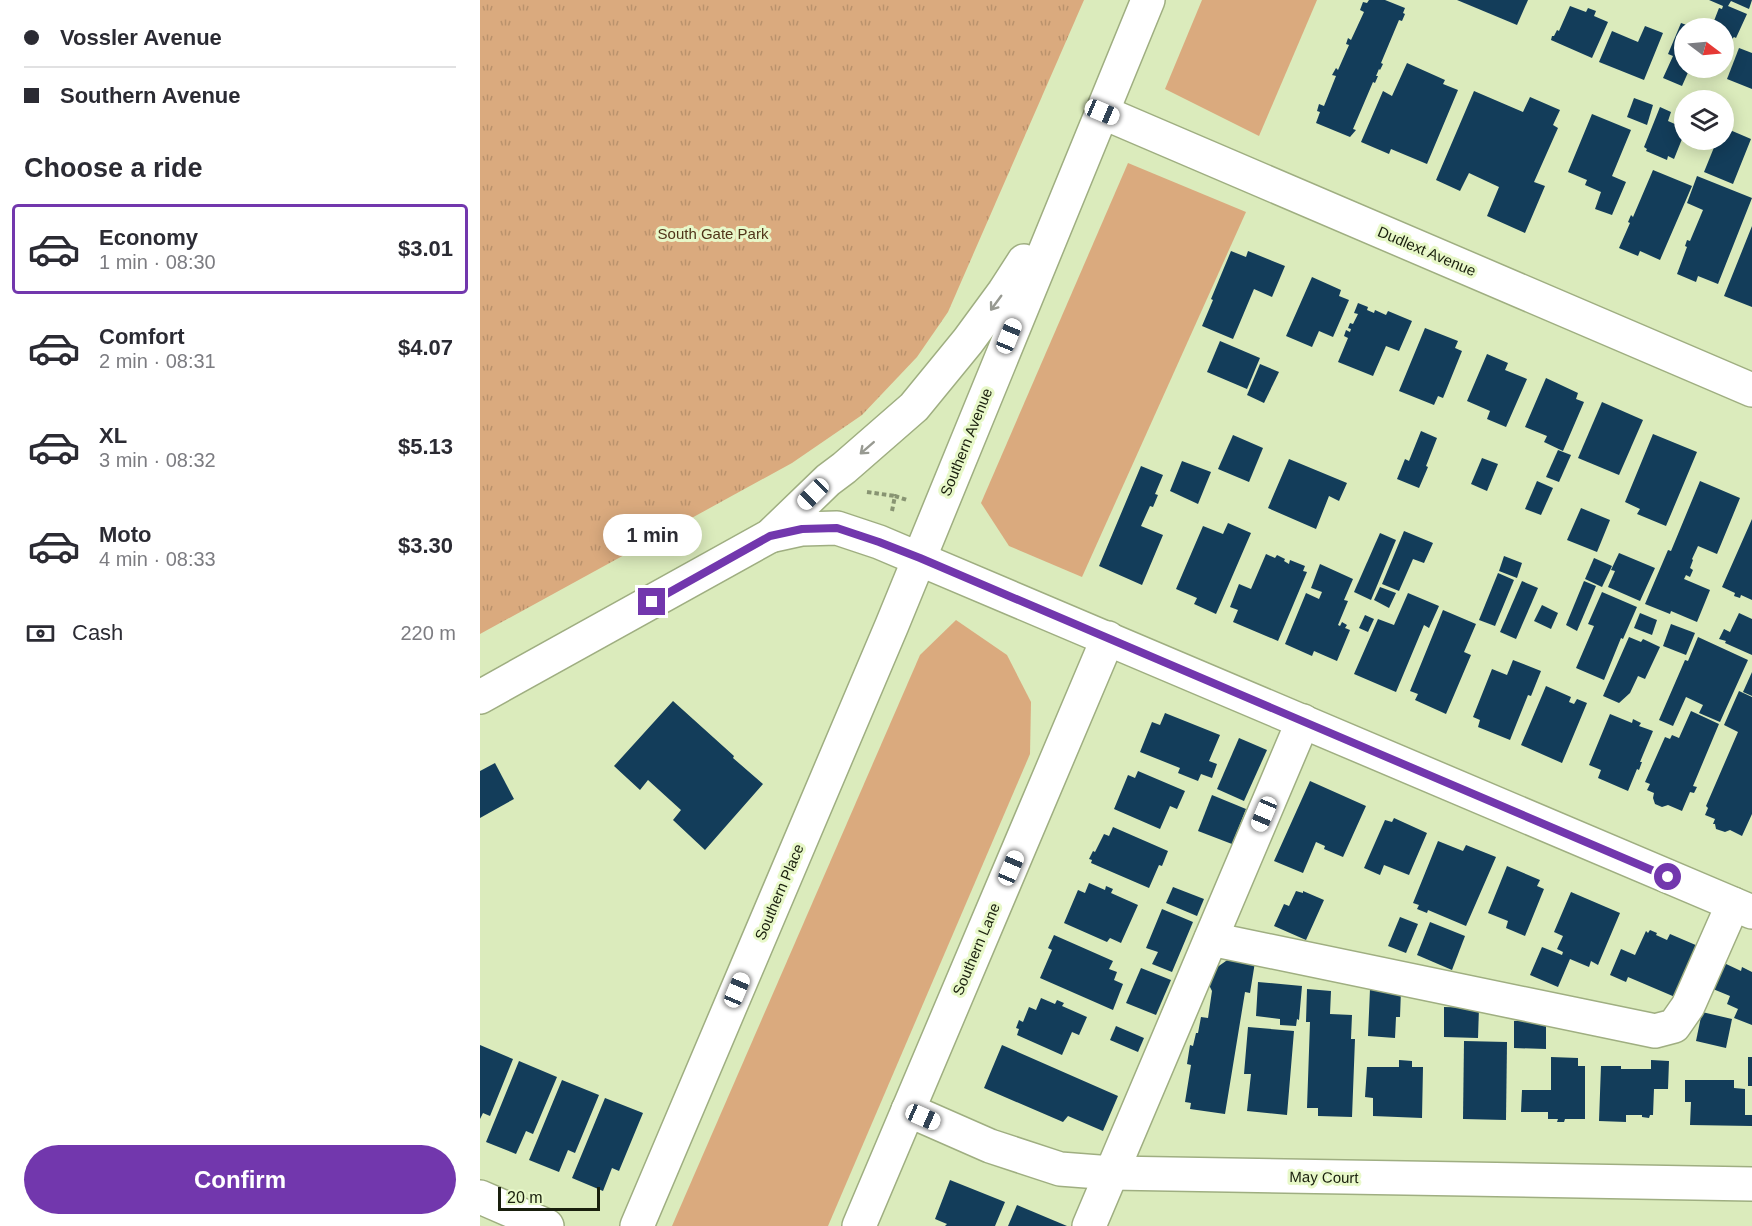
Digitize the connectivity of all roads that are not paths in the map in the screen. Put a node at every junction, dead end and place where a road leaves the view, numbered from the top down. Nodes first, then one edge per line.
1 (1148, 0) edge
2 (1102, 112) junction
3 (1072, 183) junction
4 (1752, 390) edge
5 (770, 536) junction
6 (920, 558) junction
7 (1108, 638) junction
8 (480, 697) edge
9 (1303, 722) junction
10 (1742, 908) edge
11 (1211, 939) junction
12 (908, 1110) junction
13 (1112, 1173) junction
14 (1752, 1184) edge
15 (480, 1197) edge
16 (547, 1226) edge
17 (637, 1226) edge
18 (859, 1226) edge
19 (1089, 1226) edge

1 - 2 street, Southern Avenue
2 - 3 street, Southern Avenue
2 - 4 street, Dudlext Avenue
3 -> 5 street, Southern Avenue
3 - 6 street, Southern Avenue
5 - 6 street, Southern Avenue
5 - 8 street, Southern Avenue
6 - 7 street
6 - 17 street, Southern Place
7 - 9 street
7 - 12 street, Southern Lane
9 - 10 street
9 - 11 street
10 - 11 street
11 - 13 street
12 - 13 street, May Court
12 - 18 street, Southern Lane
13 - 14 street, May Court
13 - 19 street
15 - 16 street

